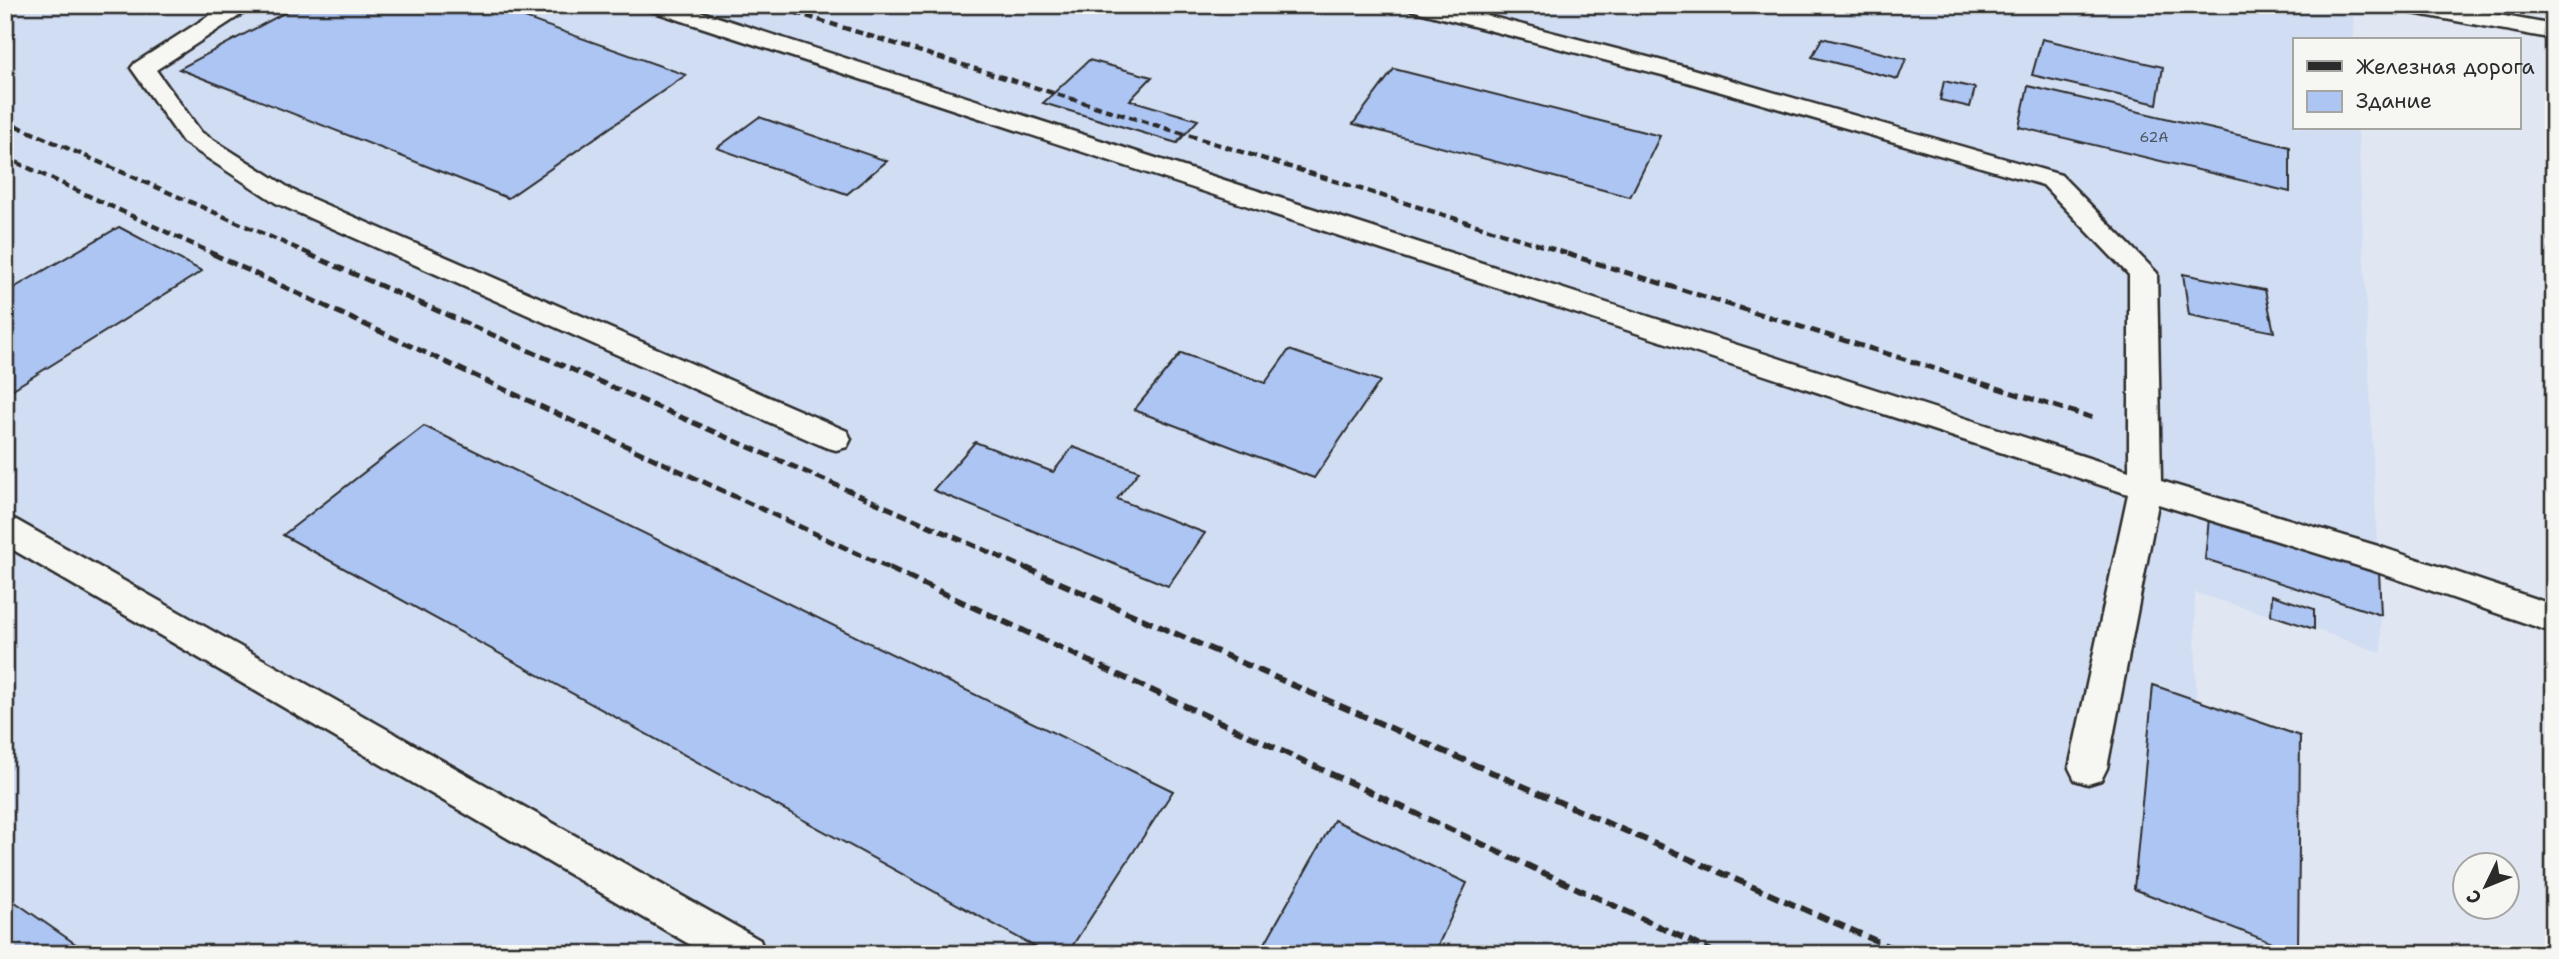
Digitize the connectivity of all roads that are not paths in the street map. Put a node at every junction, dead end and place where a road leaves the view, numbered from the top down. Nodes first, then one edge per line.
1 (245, 5) edge
2 (657, 5) edge
3 (1419, 5) edge
4 (2407, 5) edge
5 (2554, 32) edge
6 (836, 439) dead end
7 (2145, 488) junction
8 (5, 529) edge
9 (2554, 619) edge
10 (2088, 768) dead end
11 (745, 954) edge

1 - 6 lane
2 - 7 lane
3 - 7 lane
4 - 5 lane
7 - 9 lane
7 - 10 lane
8 - 11 lane

